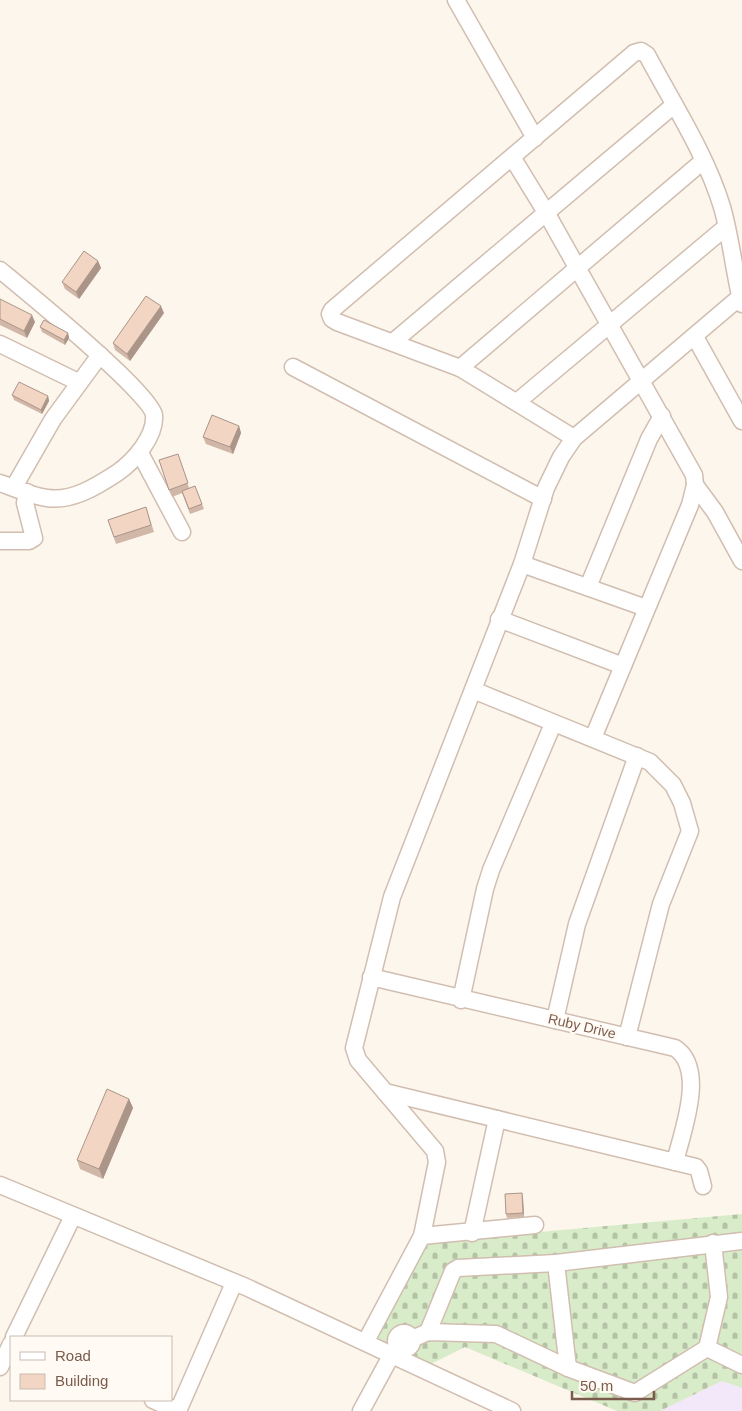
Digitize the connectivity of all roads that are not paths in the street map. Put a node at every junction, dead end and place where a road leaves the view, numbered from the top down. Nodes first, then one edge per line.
1 (456, 0) edge
2 (674, 105) junction
3 (535, 138) junction
4 (512, 157) junction
5 (703, 161) junction
6 (547, 214) junction
7 (726, 227) junction
8 (577, 267) junction
9 (0, 270) edge
10 (741, 301) edge
11 (609, 323) junction
12 (695, 337) junction
13 (393, 342) junction
14 (0, 344) edge
15 (100, 355) junction
16 (293, 367) dead end
17 (460, 368) junction
18 (78, 382) junction
19 (641, 383) junction
20 (516, 402) junction
21 (662, 416) junction
22 (742, 421) edge
23 (574, 438) junction
24 (140, 453) junction
25 (695, 485) junction
26 (14, 487) edge
27 (543, 499) junction
28 (182, 532) dead end
29 (0, 541) edge
30 (742, 561) edge
31 (522, 564) junction
32 (588, 587) junction
33 (646, 608) junction
34 (499, 619) junction
35 (623, 666) junction
36 (472, 690) junction
37 (553, 724) junction
38 (593, 738) junction
39 (637, 756) junction
40 (370, 977) junction
41 (462, 1000) junction
42 (555, 1020) junction
43 (627, 1036) junction
44 (385, 1092) junction
45 (497, 1119) junction
46 (675, 1162) junction
47 (0, 1185) edge
48 (703, 1186) dead end
49 (73, 1216) junction
50 (535, 1225) dead end
51 (472, 1232) junction
52 (422, 1236) junction
53 (742, 1240) edge
54 (713, 1243) junction
55 (556, 1263) junction
56 (234, 1283) junction
57 (428, 1332) junction
58 (14, 1336) edge
59 (366, 1341) junction
60 (10, 1346) edge
61 (707, 1348) junction
62 (402, 1350) junction
63 (742, 1365) edge
64 (0, 1367) edge
65 (568, 1368) junction
66 (155, 1401) edge
67 (178, 1411) edge
68 (361, 1411) edge
69 (512, 1411) edge

1 - 3 street
2 - 3 street
2 - 5 street
2 - 6 street
3 - 4 street
4 - 6 street
4 - 13 street
5 - 7 street
5 - 8 street
6 - 8 street
6 - 13 street
7 - 10 street
7 - 11 street
8 - 11 street
8 - 17 street
9 - 15 street
10 - 12 street
11 - 19 street
11 - 20 street
12 - 19 street
12 - 22 street
13 - 17 street
14 - 18 street
15 - 18 street
15 - 24 street
16 - 27 street
17 - 20 street
18 - 26 street
19 - 21 street
19 - 23 street
20 - 23 street
21 - 25 street
21 - 32 street
23 - 27 street
24 - 26 street
24 - 28 street
25 - 30 street
25 - 33 street
26 - 29 street
27 - 31 street
31 - 32 street
31 - 34 street
32 - 33 street
33 - 35 street
34 - 35 street
34 - 36 street
35 - 38 street
36 - 37 street
36 - 40 street
37 - 38 street
37 - 41 street
38 - 39 street
39 - 42 street
39 - 43 street
40 - 41 street, Ruby Drive
40 - 44 street
41 - 42 street, Ruby Drive
42 - 43 street, Ruby Drive
43 - 46 street, Ruby Drive
44 - 45 street
44 - 52 street
45 - 46 street
45 - 51 street
46 - 48 street
47 - 49 street
49 - 56 street
49 - 58 street
50 - 51 street
51 - 52 street
52 - 59 street
53 - 54 street
54 - 55 street
54 - 61 street
55 - 57 street
55 - 65 street
56 - 59 street
56 - 67 street
57 - 62 street
57 - 65 street
59 - 62 street
60 - 64 street
61 - 63 street
61 - 65 street
62 - 68 street
62 - 69 street
66 - 67 street

